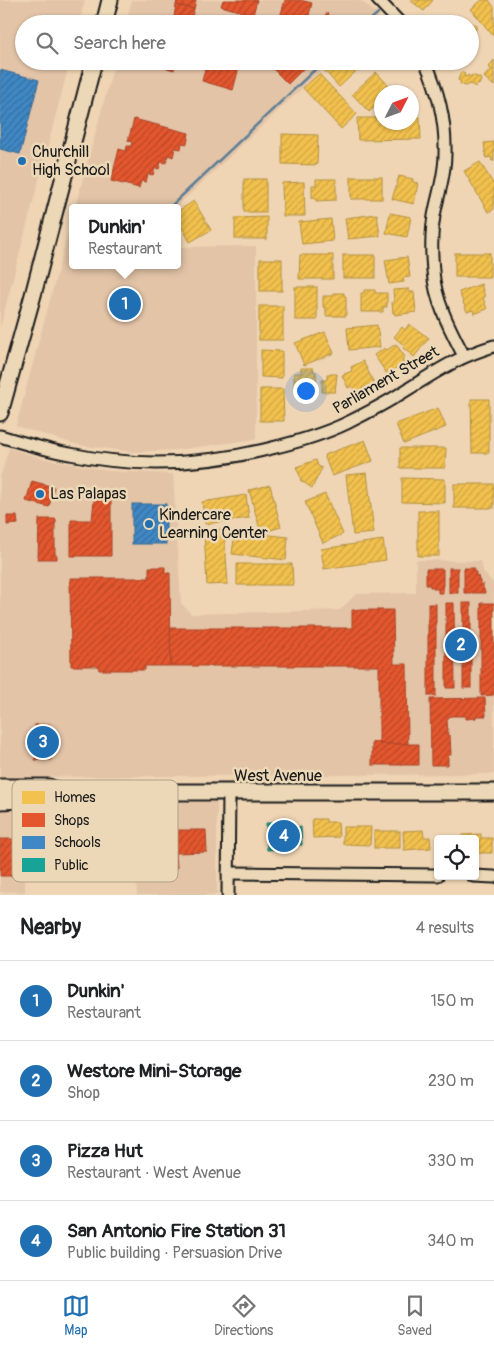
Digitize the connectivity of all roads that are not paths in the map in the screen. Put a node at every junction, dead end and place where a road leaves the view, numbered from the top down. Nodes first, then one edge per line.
1 (110, 0) edge
2 (378, 0) edge
3 (106, 15) edge
4 (392, 15) edge
5 (92, 70) edge
6 (428, 70) edge
7 (494, 346) edge
8 (464, 356) junction
9 (0, 413) edge
10 (0, 436) edge
11 (494, 792) edge
12 (178, 793) edge
13 (229, 793) junction
14 (228, 873) junction
15 (434, 875) edge
16 (479, 876) edge
17 (494, 877) edge
18 (228, 895) edge

1 - 3 main road
2 - 4 street
5 - 9 main road
6 - 8 street
7 - 8 street, Parliament Street
8 - 10 street, Parliament Street
11 - 13 main road, West Avenue
12 - 13 main road, West Avenue
13 - 14 street
14 - 15 street
14 - 18 street
16 - 17 street

